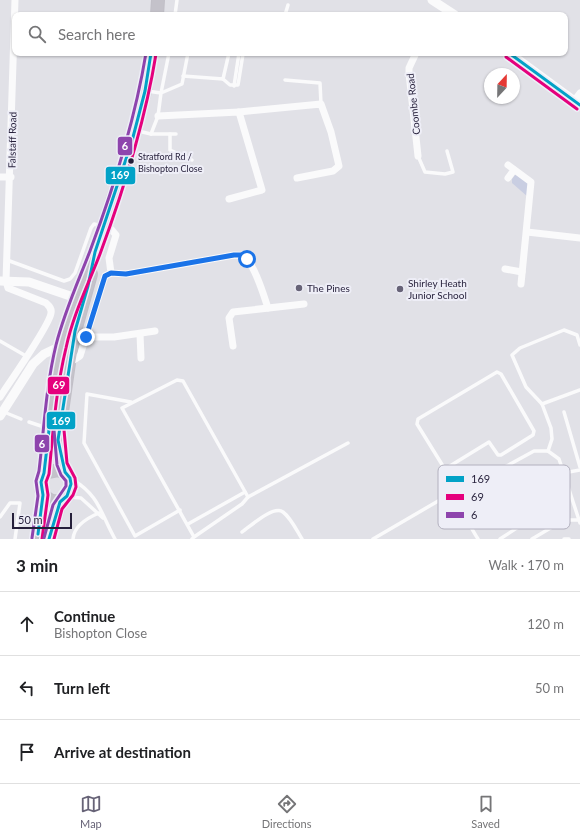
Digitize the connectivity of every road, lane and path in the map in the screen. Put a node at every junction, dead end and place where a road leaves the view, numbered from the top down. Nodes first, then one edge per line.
1 (15, 0) edge
2 (158, 0) edge
3 (177, 0) edge
4 (432, 0) edge
5 (288, 5) dead end
6 (15, 12) edge
7 (157, 12) edge
8 (175, 12) edge
9 (286, 12) edge
10 (444, 12) edge
11 (14, 56) edge
12 (151, 56) edge
13 (168, 56) edge
14 (187, 56) edge
15 (227, 56) edge
16 (243, 56) edge
17 (415, 56) edge
18 (513, 56) edge
19 (183, 76) junction
20 (223, 79) junction
21 (285, 80) dead end
22 (145, 91) junction
23 (161, 93) junction
24 (580, 93) edge
25 (577, 103) edge
26 (322, 104) junction
27 (239, 112) junction
28 (158, 116) junction
29 (134, 130) junction
30 (151, 134) junction
31 (170, 134) junction
32 (176, 134) dead end
33 (447, 151) dead end
34 (418, 156) joint
35 (192, 160) dead end
36 (508, 165) dead end
37 (514, 170) junction
38 (11, 176) junction
39 (0, 177) edge
40 (297, 178) dead end
41 (508, 178) dead end
42 (230, 199) dead end
43 (103, 226) junction
44 (527, 232) junction
45 (580, 238) edge
46 (6, 259) junction
47 (504, 269) dead end
48 (522, 272) junction
49 (111, 273) junction
50 (3, 281) edge
51 (521, 284) dead end
52 (80, 300) junction
53 (304, 304) dead end
54 (268, 308) junction
55 (155, 330) dead end
56 (140, 334) junction
57 (86, 337) junction
58 (0, 341) edge
59 (580, 345) edge
60 (61, 346) junction
61 (233, 346) dead end
62 (26, 356) junction
63 (141, 358) dead end
64 (38, 360) junction
65 (69, 363) junction
66 (57, 367) junction
67 (580, 390) edge
68 (0, 397) edge
69 (132, 403) junction
70 (542, 404) junction
71 (564, 412) dead end
72 (2, 414) edge
73 (21, 419) dead end
74 (29, 422) dead end
75 (49, 429) junction
76 (348, 443) dead end
77 (548, 451) junction
78 (443, 465) edge
79 (452, 465) edge
80 (510, 465) edge
81 (561, 465) edge
82 (580, 467) edge
83 (580, 470) edge
84 (570, 472) edge
85 (44, 473) junction
86 (68, 475) junction
87 (245, 492) junction
88 (570, 494) edge
89 (43, 495) junction
90 (248, 497) junction
91 (62, 500) junction
92 (438, 501) edge
93 (180, 510) junction
94 (100, 513) junction
95 (0, 517) edge
96 (570, 521) edge
97 (580, 522) edge
98 (188, 524) junction
99 (472, 529) edge
100 (516, 529) edge
101 (549, 529) edge
102 (242, 532) dead end
103 (193, 538) edge
104 (15, 539) edge
105 (37, 539) edge
106 (49, 539) edge
107 (73, 539) edge
108 (115, 539) edge
109 (302, 539) edge
110 (373, 539) edge
111 (478, 539) edge
112 (500, 539) edge
113 (532, 539) edge
114 (564, 539) edge
115 (569, 539) edge

1 - 6 street, Falstaff Road
2 - 7 highway
3 - 8 lane
4 - 10 street
5 - 9 lane
11 - 38 street, Falstaff Road
12 - 22 highway
13 - 23 lane
14 - 19 lane
15 - 20 lane
16 - 20 lane
17 - 34 street, Coombe Road
18 - 25 street
19 - 20 lane
19 - 23 lane
21 - 26 lane
22 - 23 lane
22 - 29 highway
23 - 28 lane
24 - 25 street
26 - 27 street
26 - 40 street
27 - 28 street
27 - 42 street
28 - 30 lane
29 - 30 lane
29 - 43 highway
30 - 31 lane
31 - 32 lane
31 - 35 lane
33 - 34 lane
36 - 37 street
37 - 41 street
37 - 44 street
38 - 39 street
38 - 46 street, Falstaff Road
43 - 46 lane
43 - 49 street
43 - 52 highway
44 - 45 street
44 - 48 street
46 - 50 street, Falstaff Road
47 - 48 street
48 - 51 street
49 - 54 street
49 - 57 street
50 - 52 street
50 - 62 street
52 - 60 highway
52 - 65 highway
53 - 54 street
54 - 61 street
55 - 56 street
56 - 57 street
56 - 63 street
57 - 65 street
58 - 62 lane
59 - 70 lane
60 - 64 street
60 - 66 highway
62 - 68 street
64 - 66 street
64 - 72 street
65 - 86 highway
66 - 75 highway
67 - 70 lane
69 - 87 lane
69 - 93 lane
69 - 93 lane
70 - 77 lane
71 - 82 lane
72 - 73 lane
74 - 75 lane
75 - 85 highway
76 - 90 lane
77 - 80 lane
77 - 81 lane
78 - 79 lane
83 - 84 lane
85 - 86 highway
85 - 89 highway
86 - 91 highway
86 - 94 lane
87 - 90 lane
87 - 98 lane
88 - 97 lane
89 - 91 highway
89 - 105 highway
90 - 103 lane
91 - 94 lane
91 - 106 highway
92 - 110 lane
93 - 98 lane
94 - 107 lane
94 - 108 lane
95 - 104 lane
96 - 97 lane
98 - 103 lane
99 - 111 lane
100 - 112 lane
101 - 113 lane
102 - 109 lane
114 - 115 lane

